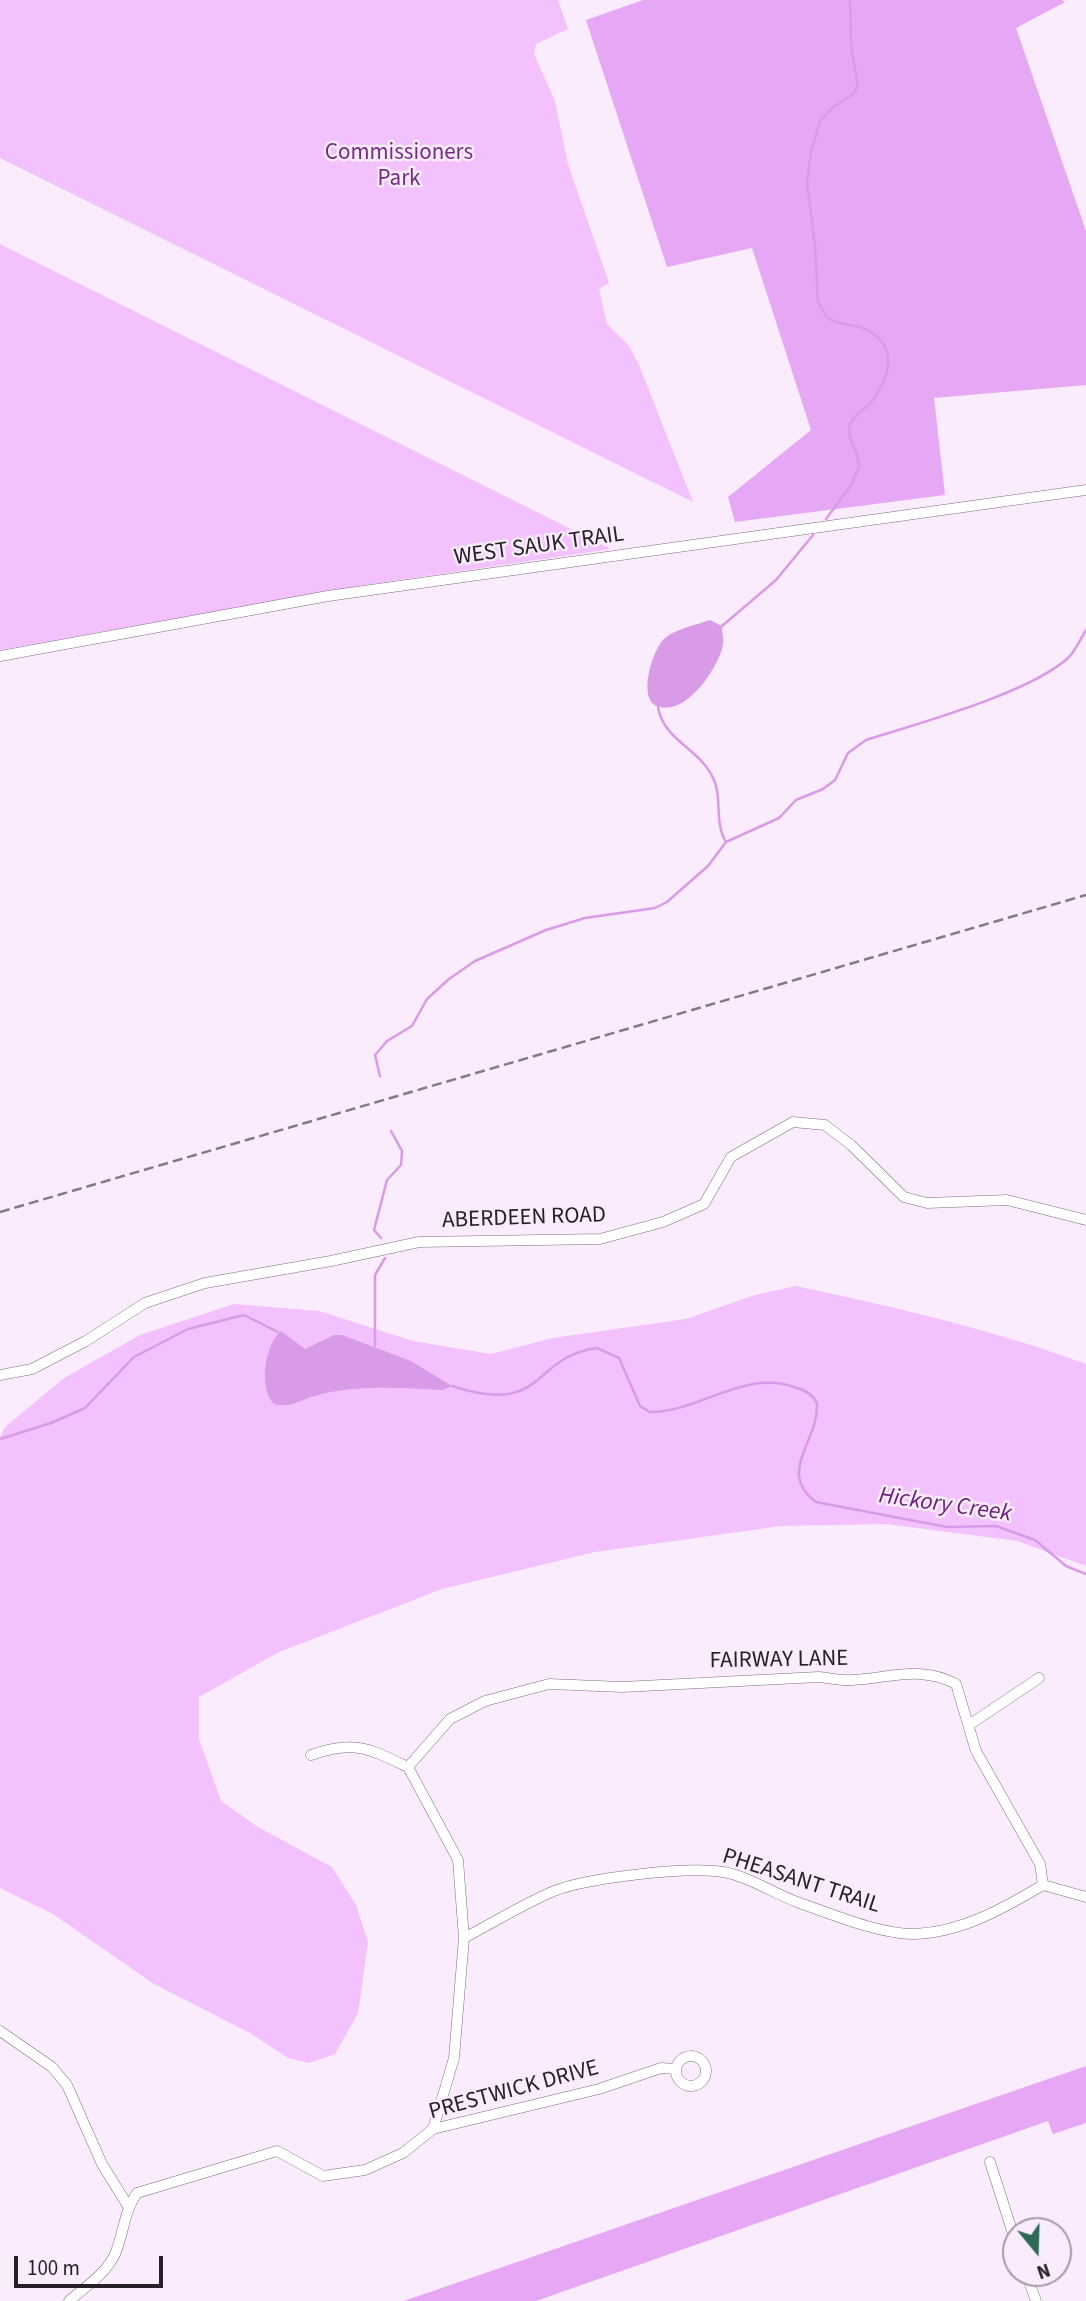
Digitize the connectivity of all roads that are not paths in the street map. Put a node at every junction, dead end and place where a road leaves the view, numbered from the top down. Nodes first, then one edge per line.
1 (1086, 489) edge
2 (0, 656) edge
3 (1086, 1220) edge
4 (0, 1374) edge
5 (1039, 1678) dead end
6 (969, 1726) junction
7 (311, 1755) dead end
8 (408, 1767) junction
9 (1043, 1885) junction
10 (1086, 1897) edge
11 (464, 1938) junction
12 (0, 2031) edge
13 (676, 2069) dead end
14 (433, 2129) junction
15 (990, 2162) dead end
16 (128, 2206) junction
17 (1008, 2217) edge
18 (69, 2301) edge

1 - 2 street, WEST SAUK TRAIL
3 - 4 street, ABERDEEN ROAD
5 - 6 street
6 - 8 street, FAIRWAY LANE
6 - 9 street, FAIRWAY LANE
7 - 8 street
8 - 11 street
9 - 10 street
9 - 11 street, PHEASANT TRAIL
11 - 14 street
12 - 16 street
13 - 14 street, PRESTWICK DRIVE
14 - 16 street, PRESTWICK DRIVE
15 - 17 street
16 - 18 street

